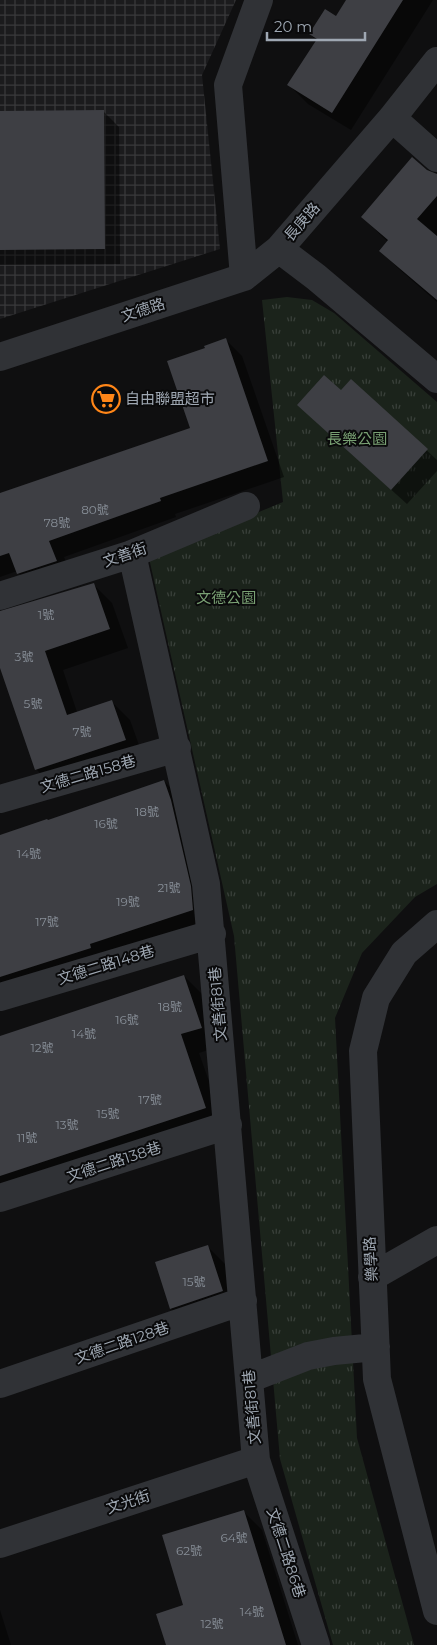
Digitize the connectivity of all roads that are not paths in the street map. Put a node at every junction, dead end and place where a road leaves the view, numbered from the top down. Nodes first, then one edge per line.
1 (259, 0) edge
2 (437, 61) edge
3 (392, 118) junction
4 (437, 158) edge
5 (279, 249) junction
6 (244, 277) junction
7 (0, 357) edge
8 (437, 379) edge
9 (246, 506) dead end
10 (132, 554) junction
11 (0, 596) edge
12 (177, 748) junction
13 (0, 799) edge
14 (437, 924) edge
15 (212, 934) junction
16 (0, 997) edge
17 (228, 1125) junction
18 (0, 1198) edge
19 (437, 1240) edge
20 (372, 1277) junction
21 (243, 1301) junction
22 (376, 1347) junction
23 (249, 1379) junction
24 (0, 1384) edge
25 (256, 1460) junction
26 (0, 1544) edge
27 (431, 1563) edge
28 (437, 1612) edge
29 (310, 1643) edge

1 - 6 street
2 - 3 street, 長庚路
3 - 4 street
3 - 5 street, 長庚路
5 - 6 street, 文德路
5 - 8 street, 長庚路
6 - 7 street, 文德路
9 - 10 street, 文善街
10 - 11 street, 文善街
10 - 12 street, 文善街81巷
12 - 13 street, 文德二路158巷
12 - 15 street, 文善街81巷
14 - 20 street, 樂學路
15 - 16 street, 文德二路148巷
15 - 17 street, 文善街81巷
17 - 18 street, 文德二路138巷
17 - 21 street, 文善街81巷
19 - 20 street
20 - 22 street, 樂學路
21 - 23 street, 文善街81巷
21 - 24 street, 文德二路128巷
22 - 23 street
22 - 27 street, 樂學路
23 - 25 street, 文善街81巷
25 - 26 street, 文光街
25 - 29 street, 文德二路86巷
27 - 28 street, 樂學路

